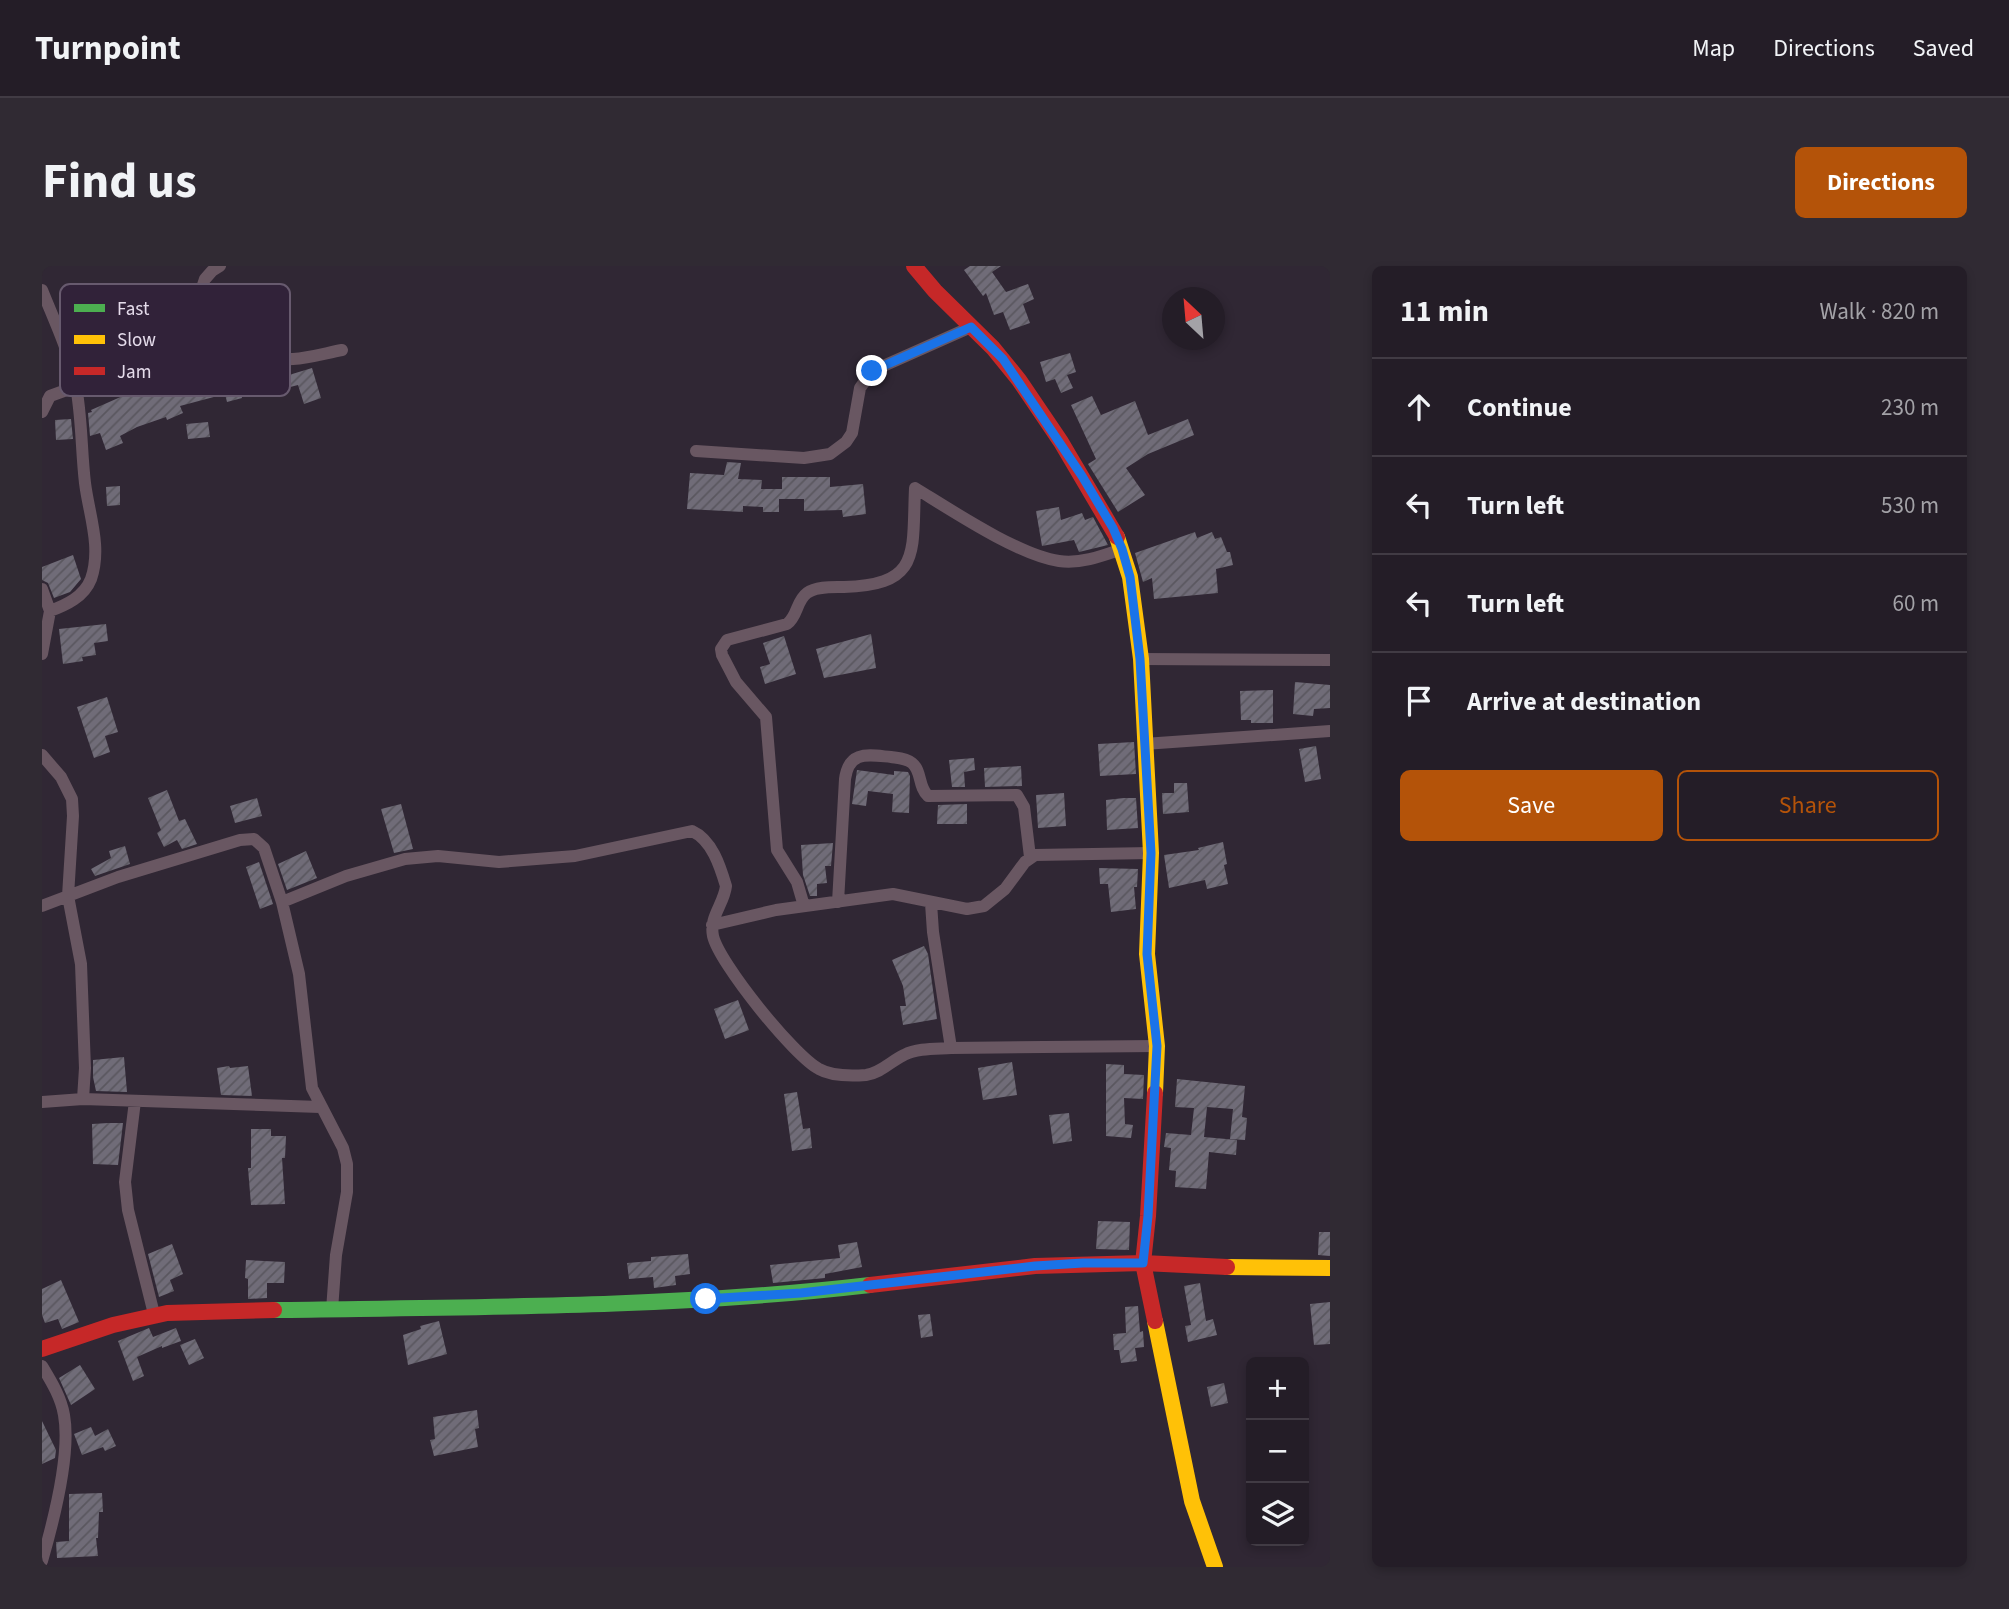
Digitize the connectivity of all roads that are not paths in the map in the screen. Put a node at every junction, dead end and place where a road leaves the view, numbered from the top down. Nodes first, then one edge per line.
1 (914, 266) edge
2 (214, 268) edge
3 (203, 284) edge
4 (42, 290) edge
5 (971, 327) junction
6 (60, 335) edge
7 (342, 350) dead end
8 (290, 359) edge
9 (46, 395) edge
10 (77, 396) edge
11 (42, 412) edge
12 (696, 451) dead end
13 (1122, 549) junction
14 (42, 589) edge
15 (50, 611) junction
16 (42, 654) edge
17 (1140, 659) junction
18 (1330, 660) edge
19 (1330, 731) edge
20 (1144, 744) junction
21 (42, 755) edge
22 (1151, 853) junction
23 (1030, 857) junction
24 (68, 896) junction
25 (282, 902) junction
26 (838, 902) junction
27 (931, 902) junction
28 (42, 906) edge
29 (804, 906) junction
30 (712, 925) junction
31 (1157, 1046) junction
32 (951, 1048) junction
33 (83, 1099) junction
34 (135, 1101) junction
35 (42, 1102) edge
36 (320, 1107) junction
37 (1143, 1263) junction
38 (1330, 1268) edge
39 (332, 1310) junction
40 (155, 1314) junction
41 (42, 1349) edge
42 (42, 1366) edge
43 (42, 1561) edge
44 (1215, 1567) edge

1 - 5 street
2 - 3 street
4 - 6 street
5 - 12 street
5 - 13 street
7 - 8 street
9 - 11 street
10 - 15 street
13 - 17 street
13 - 29 street
14 - 15 street
15 - 16 street
17 - 18 street
17 - 20 street
19 - 20 street
20 - 22 street
21 - 24 street
22 - 23 street
22 - 31 street
23 - 26 street
23 - 27 street
24 - 25 street
24 - 28 street
24 - 33 street
25 - 30 street
25 - 36 street
26 - 27 street
26 - 29 street
27 - 32 street
29 - 30 street
30 - 32 street
31 - 32 street
31 - 37 street
33 - 34 street
33 - 35 street
34 - 36 street
34 - 40 street
36 - 39 street
37 - 38 street
37 - 39 street
37 - 44 street
39 - 40 street
40 - 41 street
42 - 43 street

